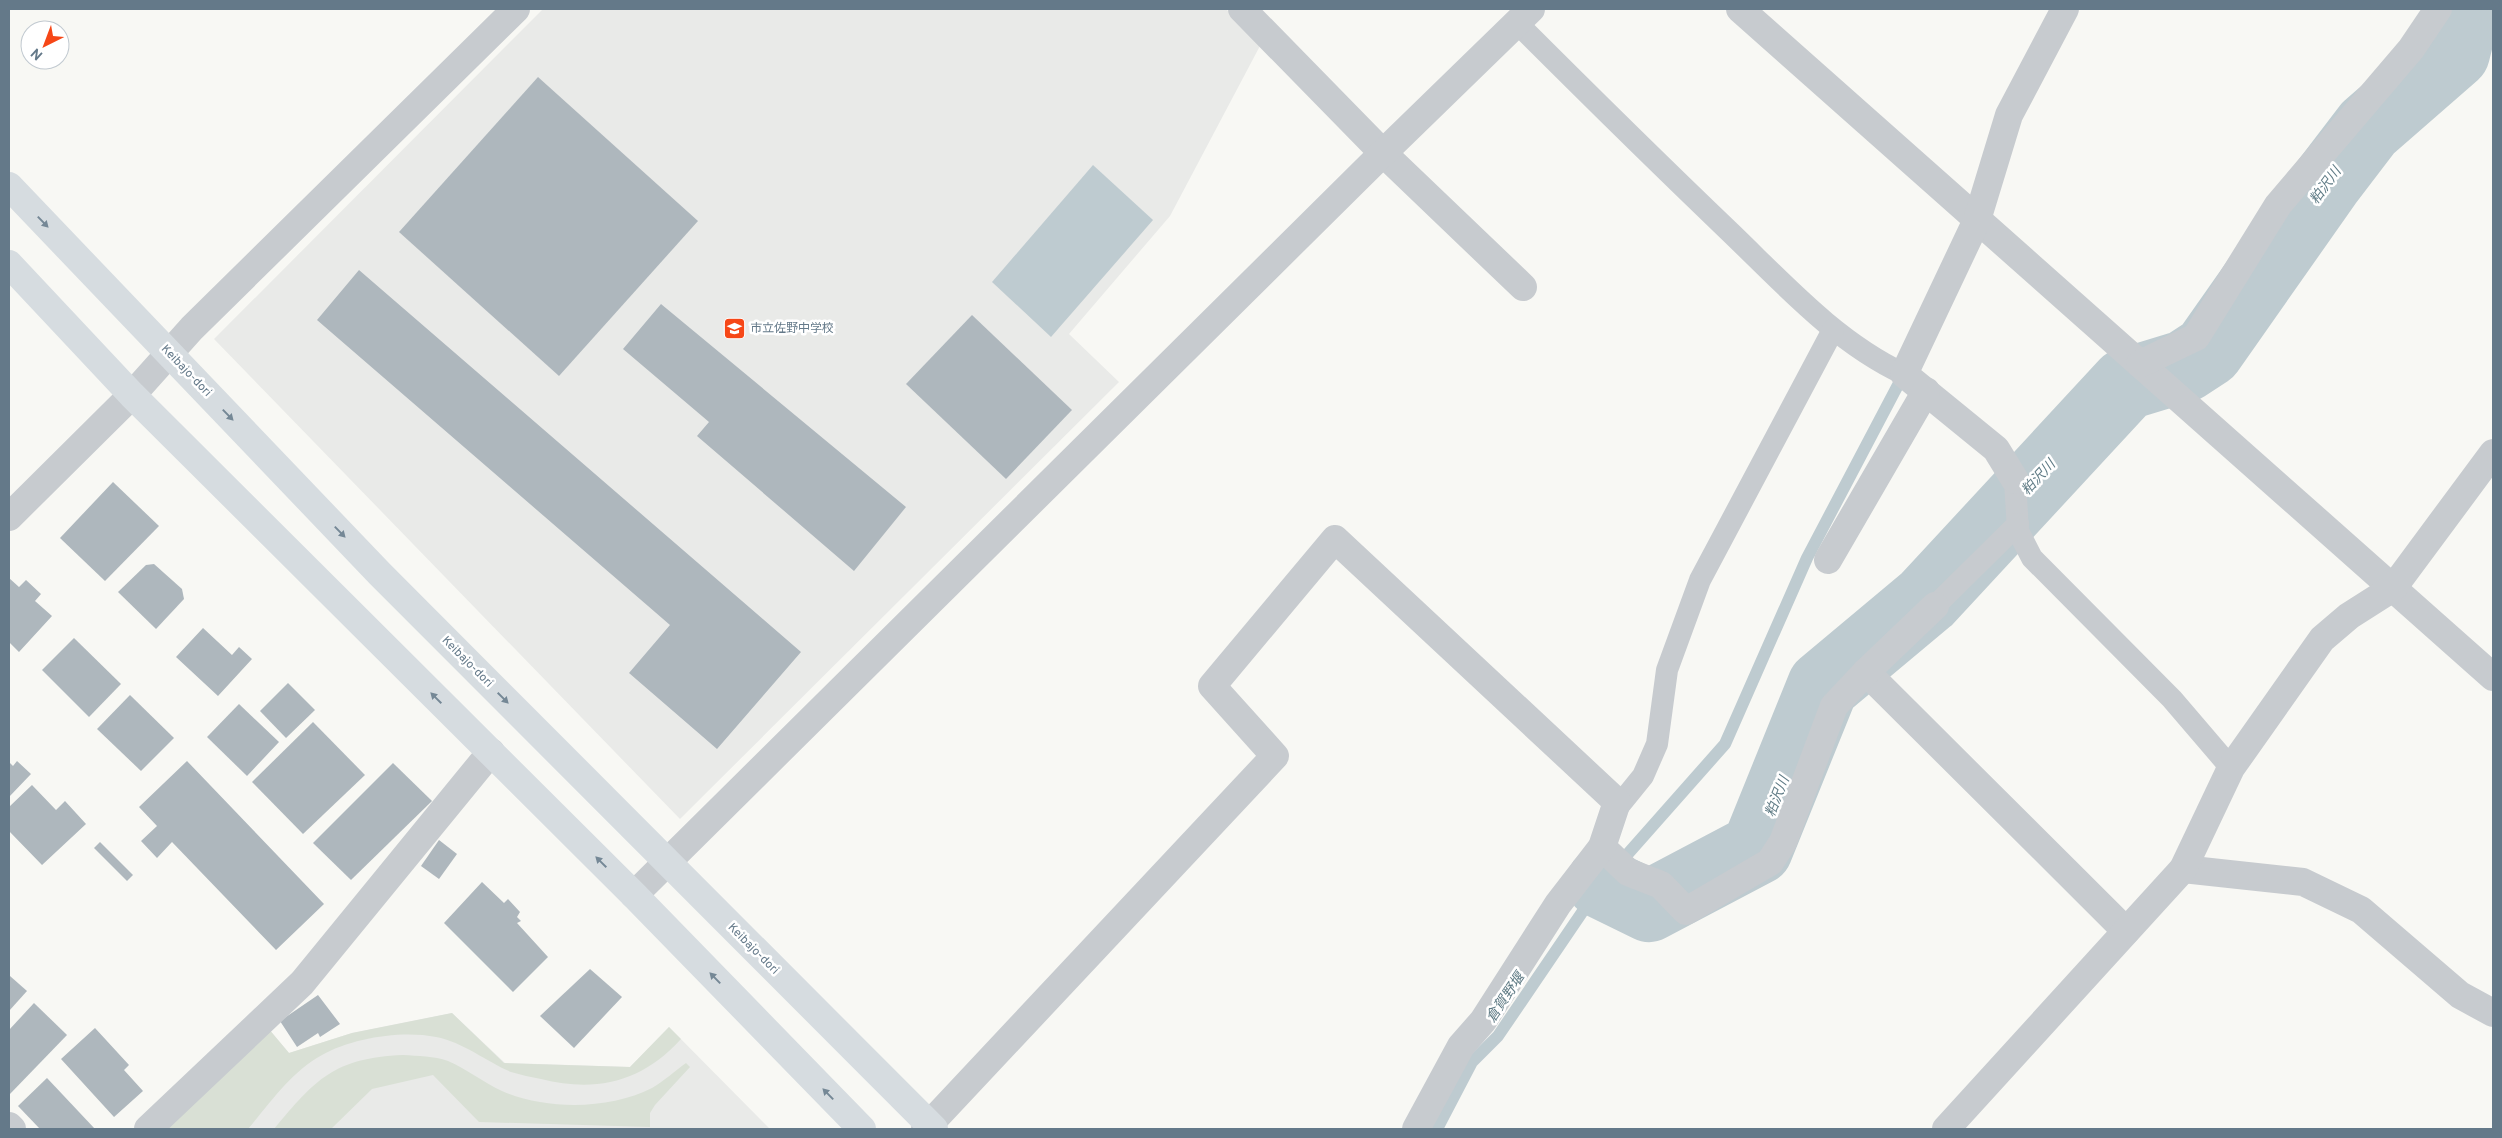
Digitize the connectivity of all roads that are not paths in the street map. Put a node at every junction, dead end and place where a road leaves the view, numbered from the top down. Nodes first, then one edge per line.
1 (516, 9) edge
2 (1242, 9) edge
3 (1740, 9) edge
4 (2065, 9) edge
5 (2438, 9) edge
6 (1524, 16) edge
7 (1383, 152) junction
8 (9, 186) edge
9 (1978, 220) junction
10 (9, 264) edge
11 (1523, 287) dead end
12 (1832, 330) junction
13 (169, 354) junction
14 (2140, 364) junction
15 (1904, 374) junction
16 (1926, 391) junction
17 (132, 395) junction
18 (2493, 453) edge
19 (2015, 480) joint
20 (9, 517) edge
21 (2018, 524) junction
22 (1828, 560) dead end
23 (2394, 588) junction
24 (1934, 606) joint
25 (1866, 672) junction
26 (2493, 677) edge
27 (491, 752) junction
28 (2231, 768) junction
29 (1614, 813) junction
30 (1602, 847) junction
31 (666, 862) junction
32 (2183, 869) junction
33 (634, 895) junction
34 (2126, 931) junction
35 (2493, 1013) edge
36 (9, 1126) edge
37 (930, 1128) edge
38 (12, 1129) edge
39 (148, 1129) edge
40 (862, 1129) edge
41 (1416, 1129) edge
42 (1946, 1129) edge

1 - 13 street
2 - 7 street
3 - 9 street
4 - 9 street
5 - 14 street
6 - 7 street
6 - 12 lane
7 - 11 street
7 - 31 street
8 -> 13 street, Keibajo-dori
9 - 14 street
9 - 15 street
10 - 17 street
12 - 15 lane
12 - 29 lane
13 - 17 street
13 -> 31 street, Keibajo-dori
14 - 23 street
15 - 16 street
16 - 19 street
16 - 22 street
17 - 20 street
27 -> 17 street
18 - 23 street
19 - 21 lane
21 - 24 lane
21 - 28 lane
23 - 26 street
23 - 28 street
24 - 25 street
25 - 30 street
25 - 34 street
33 -> 27 street
27 - 39 street
28 - 32 street
29 - 30 street
29 - 37 street
30 - 41 street
31 - 33 street
31 - 37 street, Keibajo-dori
32 - 34 street
32 - 35 street
40 -> 33 street
34 - 42 street
36 - 38 street

